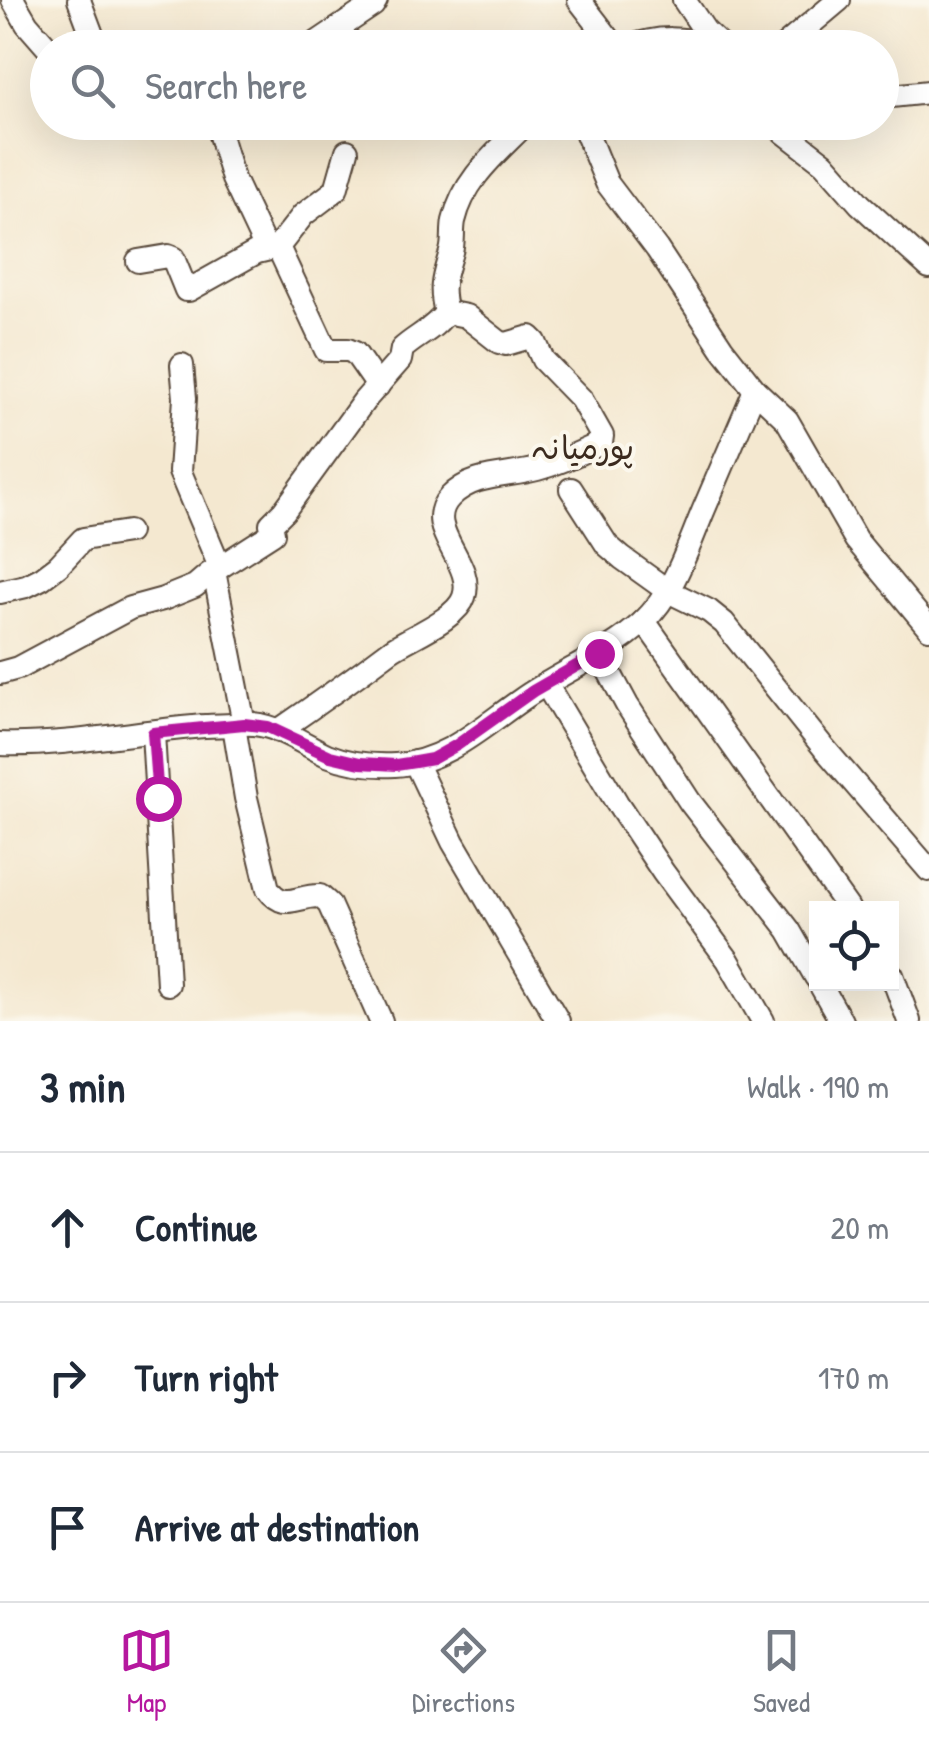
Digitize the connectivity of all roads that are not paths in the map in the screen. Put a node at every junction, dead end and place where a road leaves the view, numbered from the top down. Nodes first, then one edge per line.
1 (13, 0) edge
2 (80, 0) edge
3 (376, 0) edge
4 (579, 0) edge
5 (684, 0) edge
6 (840, 0) edge
7 (33, 30) edge
8 (90, 30) edge
9 (336, 30) edge
10 (602, 30) edge
11 (703, 30) edge
12 (804, 30) edge
13 (929, 92) edge
14 (899, 95) edge
15 (221, 140) edge
16 (508, 140) edge
17 (589, 140) edge
18 (796, 140) edge
19 (347, 151) dead end
20 (272, 248) junction
21 (138, 260) dead end
22 (929, 267) edge
23 (446, 312) junction
24 (182, 365) dead end
25 (378, 386) junction
26 (756, 390) junction
27 (571, 488) dead end
28 (128, 532) dead end
29 (217, 569) junction
30 (668, 591) junction
31 (0, 592) edge
32 (644, 621) junction
33 (929, 628) edge
34 (599, 653) junction
35 (0, 674) edge
36 (546, 684) junction
37 (239, 725) junction
38 (278, 731) junction
39 (153, 733) junction
40 (0, 744) edge
41 (415, 762) junction
42 (929, 870) edge
43 (843, 901) edge
44 (809, 965) edge
45 (168, 984) dead end
46 (824, 991) edge
47 (898, 991) edge
48 (381, 1021) edge
49 (558, 1021) edge
50 (763, 1021) edge
51 (841, 1021) edge
52 (909, 1021) edge

1 - 7 street
2 - 8 street
3 - 9 street
4 - 10 street
5 - 11 street
6 - 12 street
13 - 14 street
15 - 20 street
16 - 23 street
17 - 26 street
18 - 22 street
19 - 20 street
20 - 21 street
20 - 25 street
23 - 25 street
23 - 38 street
24 - 29 street
25 - 29 street
26 - 30 street
26 - 33 street
27 - 30 street
28 - 31 street
29 - 35 street
29 - 37 street
30 - 32 street
30 - 42 street
32 - 34 street
32 - 43 street
34 - 36 street
34 - 44 street
36 - 41 street
36 - 50 street
37 - 38 street
37 - 39 street
37 - 48 street
38 - 41 street
39 - 40 street
39 - 45 street
41 - 49 street
46 - 51 street
47 - 52 street

